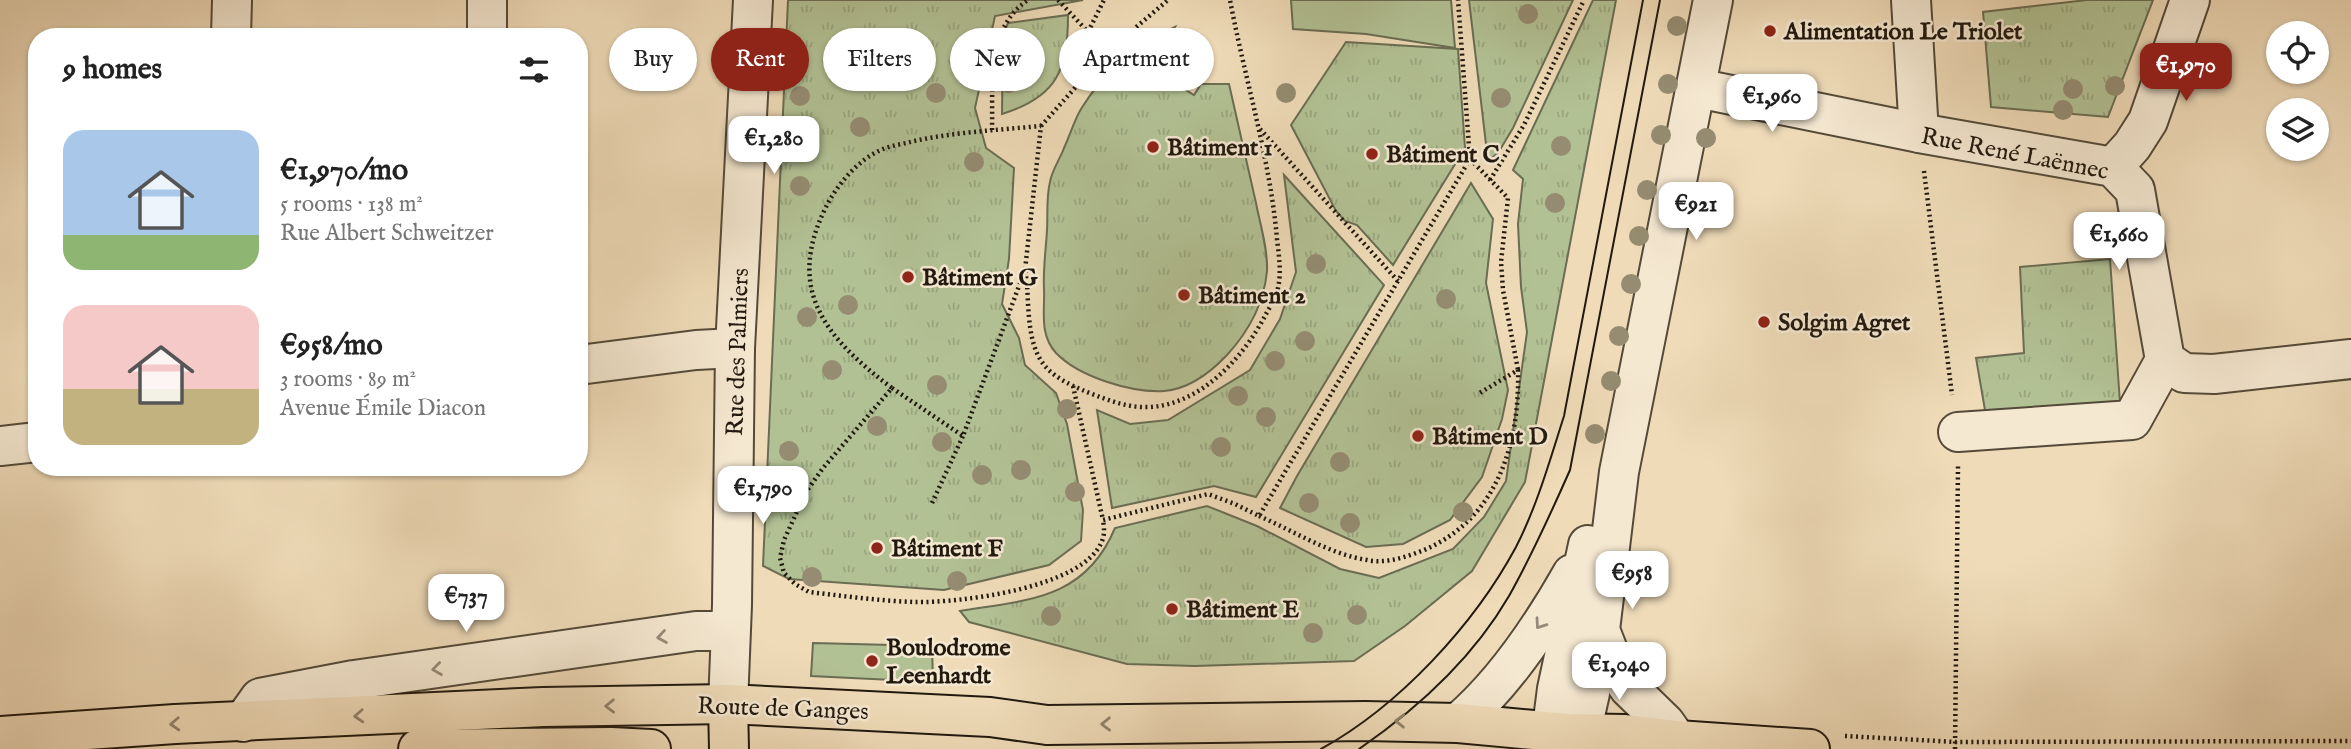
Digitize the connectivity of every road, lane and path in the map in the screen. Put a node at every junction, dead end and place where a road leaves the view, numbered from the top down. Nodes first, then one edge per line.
1 (232, 0) edge
2 (487, 0) edge
3 (753, 0) edge
4 (1028, 0) edge
5 (1058, 0) edge
6 (1104, 0) edge
7 (1168, 0) edge
8 (1230, 0) edge
9 (1458, 0) edge
10 (1584, 0) edge
11 (1713, 0) edge
12 (1911, 0) edge
13 (2190, 0) edge
14 (231, 28) edge
15 (487, 28) edge
16 (1084, 28) edge
17 (1090, 28) edge
18 (1135, 28) edge
19 (1697, 88) junction
20 (1072, 91) edge
21 (1041, 126) junction
22 (1259, 128) junction
23 (992, 130) junction
24 (1919, 133) junction
25 (1470, 159) junction
26 (2113, 167) junction
27 (1490, 180) junction
28 (1026, 270) junction
29 (1398, 281) junction
30 (736, 348) junction
31 (2351, 359) edge
32 (2165, 360) junction
33 (588, 364) edge
34 (1518, 370) junction
35 (1073, 386) junction
36 (892, 388) junction
37 (1478, 394) dead end
38 (1958, 432) dead end
39 (963, 436) junction
40 (28, 443) edge
41 (0, 446) edge
42 (1619, 472) junction
43 (932, 503) dead end
44 (1259, 516) junction
45 (1103, 520) junction
46 (1588, 544) junction
47 (1600, 630) junction
48 (730, 631) junction
49 (243, 722) junction
50 (1458, 723) junction
51 (729, 726) edge
52 (0, 736) edge
53 (1677, 740) junction
54 (1565, 741) edge
55 (2351, 741) edge
56 (1824, 742) edge
57 (418, 749) edge
58 (652, 749) edge

1 - 14 street
2 - 15 street
3 - 30 street, Rue des Palmiers
4 - 23 path
5 - 16 path
6 - 17 path
7 - 18 path
8 - 22 path
9 - 25 path
10 - 27 path
11 - 19 street
12 - 24 street
13 - 26 street
19 - 24 street, Rue René Laënnec
19 - 42 street
20 - 21 path
21 - 23 path
21 - 28 path
22 - 29 path
22 - 35 path
23 - 36 path
24 - 26 street, Rue René Laënnec
25 - 27 path
25 - 29 path
26 - 32 street, Rue René Laënnec
27 - 34 path
28 - 35 path
28 - 39 path
29 - 44 path
30 - 33 street
30 - 48 street, Rue des Palmiers
31 - 32 street
32 - 38 street
34 - 37 path
34 - 44 path
35 - 45 path
36 - 39 path
36 - 45 path
39 - 43 path
40 - 41 street
42 - 46 street
42 - 47 street
44 - 45 path
46 -> 50 street
46 - 54 street
47 - 53 street
47 - 54 street
48 -> 49 street
48 - 51 street, Rue des Palmiers
51 -> 49 main road, Route de Ganges
49 -> 52 main road, Route de Ganges
50 -> 51 main road, Route de Ganges
50 - 54 main road
53 - 54 main road
53 - 56 main road
55 - 56 path
57 - 58 main road

